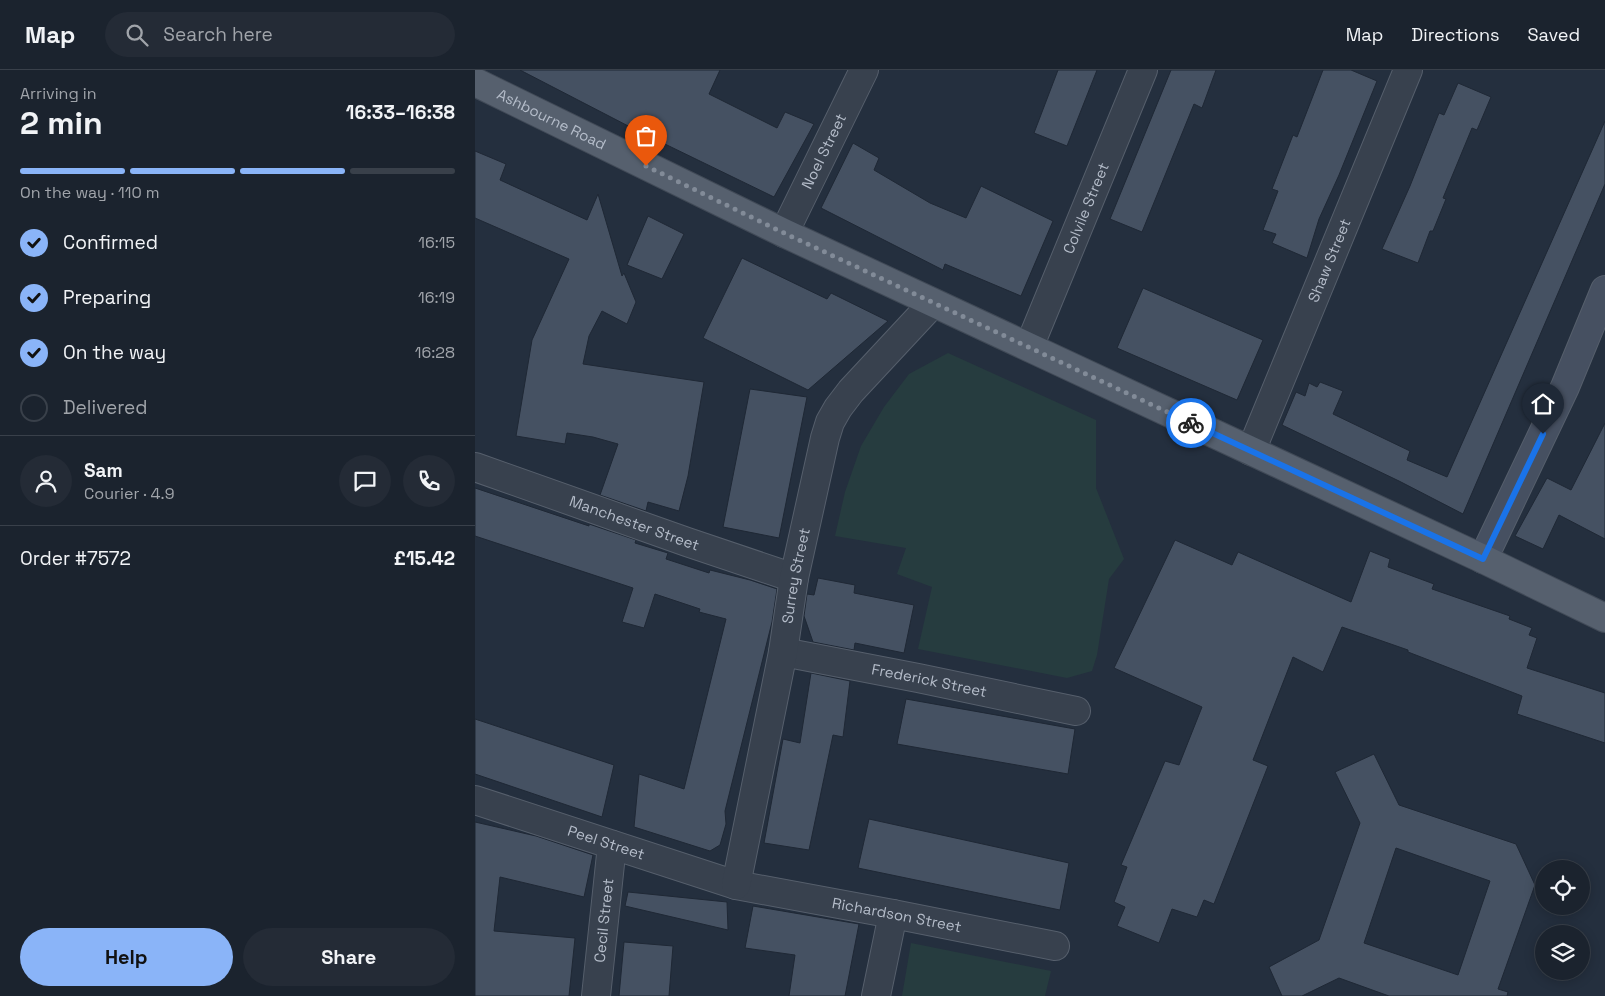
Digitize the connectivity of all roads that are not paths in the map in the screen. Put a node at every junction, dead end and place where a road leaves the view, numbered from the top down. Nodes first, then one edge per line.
1 (863, 70) edge
2 (1143, 70) edge
3 (1408, 70) edge
4 (475, 82) edge
5 (784, 233) junction
6 (1605, 290) edge
7 (933, 303) junction
8 (1029, 348) junction
9 (1251, 451) junction
10 (475, 467) edge
11 (1483, 559) junction
12 (794, 578) junction
13 (1605, 618) edge
14 (783, 652) junction
15 (1076, 711) dead end
16 (475, 800) edge
17 (612, 845) junction
18 (736, 885) junction
19 (893, 914) junction
20 (1055, 946) dead end
21 (597, 996) edge
22 (876, 996) edge

1 - 5 street, Noel Street
2 - 8 street, Colvile Street
3 - 9 street, Shaw Street
4 - 5 main road, Ashbourne Road
5 - 7 main road, Ashbourne Road
6 - 11 street
7 - 8 main road, Ashbourne Road
7 - 12 street, Surrey Street
8 - 9 main road, Ashbourne Road
9 - 11 main road, Ashbourne Road
10 - 12 street, Manchester Street
11 - 13 main road, Ashbourne Road
12 - 14 street, Surrey Street
14 - 15 street, Frederick Street
14 - 18 street, Surrey Street
16 - 17 street, Peel Street
17 - 18 street, Peel Street
17 - 21 street, Cecil Street
18 - 19 street, Richardson Street
19 - 20 street, Richardson Street
19 - 22 street

